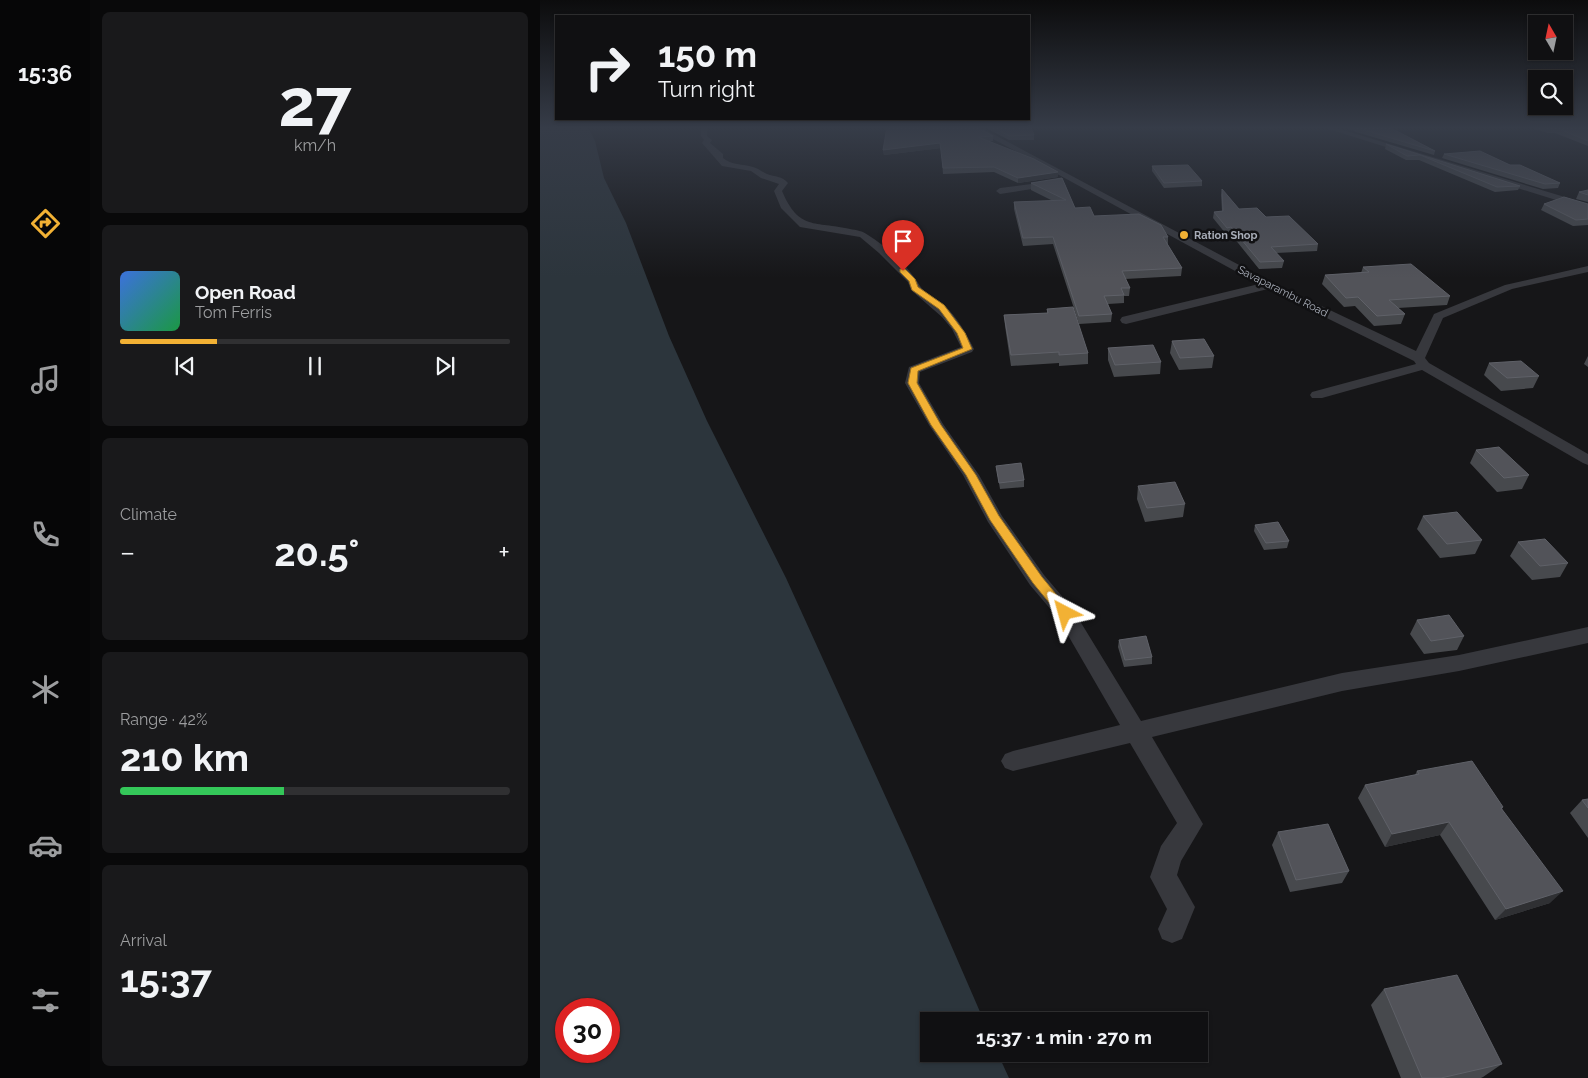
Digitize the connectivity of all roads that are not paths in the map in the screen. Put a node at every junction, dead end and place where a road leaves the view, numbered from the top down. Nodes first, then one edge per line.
1 (770, 177) edge
2 (1070, 177) edge
3 (1492, 177) edge
4 (1073, 179) junction
5 (1000, 192) dead end
6 (1588, 206) edge
7 (1588, 269) edge
8 (1269, 285) junction
9 (1126, 320) dead end
10 (1421, 362) junction
11 (1317, 395) dead end
12 (1588, 460) edge
13 (1588, 635) edge
14 (1135, 732) junction
15 (1013, 761) dead end
16 (1172, 929) dead end

1 - 14 street
2 - 4 street, Savaparambu Road
3 - 6 street
4 - 5 street
4 - 8 street, Savaparambu Road
7 - 10 street
8 - 9 street
8 - 10 street, Savaparambu Road
10 - 11 street
10 - 12 street, Savaparambu Road
13 - 14 street
14 - 15 street
14 - 16 street

